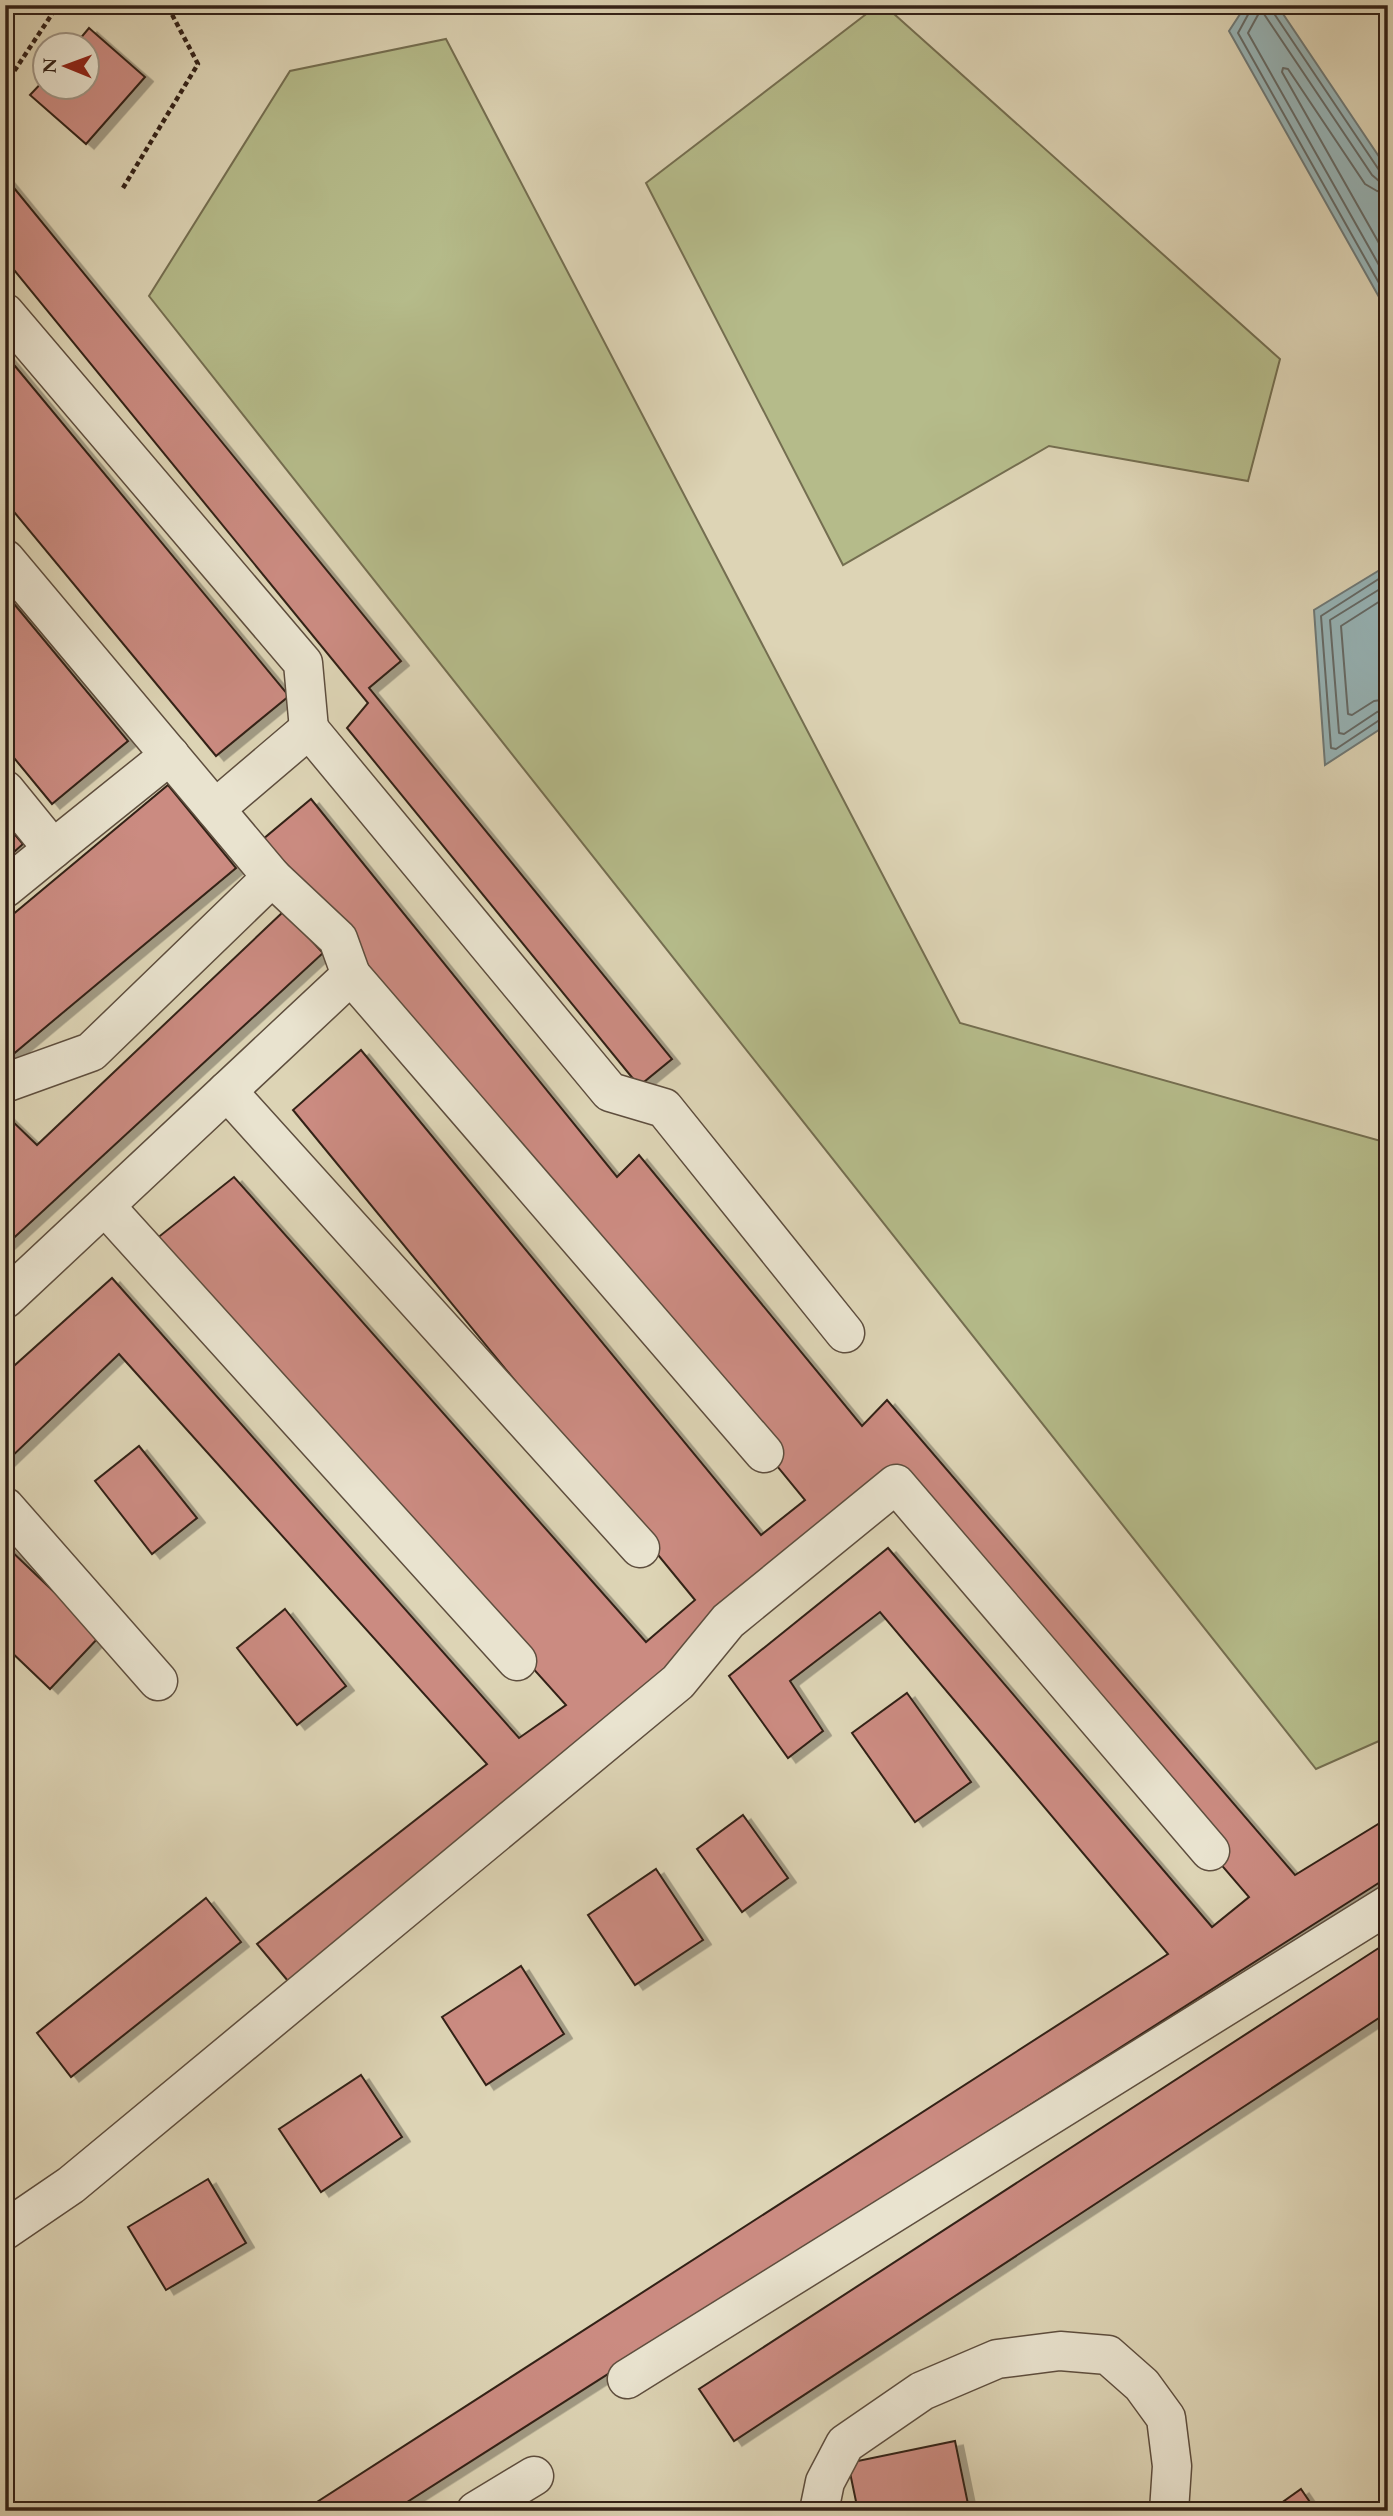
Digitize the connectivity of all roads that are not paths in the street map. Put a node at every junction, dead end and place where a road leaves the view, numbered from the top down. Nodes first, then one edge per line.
1 (5, 313) edge
2 (5, 559) edge
3 (309, 729) junction
4 (170, 755) junction
5 (5, 790) edge
6 (215, 809) junction
7 (54, 849) junction
8 (272, 877) junction
9 (5, 888) edge
10 (351, 975) junction
11 (5, 1083) edge
12 (227, 1091) junction
13 (105, 1206) junction
14 (5, 1299) edge
15 (845, 1333) dead end
16 (764, 1453) dead end
17 (5, 1507) edge
18 (640, 1548) dead end
19 (517, 1661) dead end
20 (158, 1681) dead end
21 (1210, 1851) dead end
22 (1388, 1905) edge
23 (5, 2230) edge
24 (627, 2379) dead end
25 (534, 2476) dead end
26 (476, 2511) edge
27 (819, 2511) edge
28 (1169, 2511) edge

1 - 3 lane
2 - 4 lane
3 - 6 lane
3 - 15 lane
4 - 6 lane
4 - 7 lane
5 - 7 lane
6 - 8 lane
7 - 9 lane
8 - 10 lane
8 - 11 lane
10 - 12 lane
10 - 16 lane
12 - 13 lane
12 - 18 lane
13 - 14 lane
13 - 19 lane
17 - 20 lane
21 - 23 lane
22 - 24 lane
25 - 26 lane
27 - 28 lane

